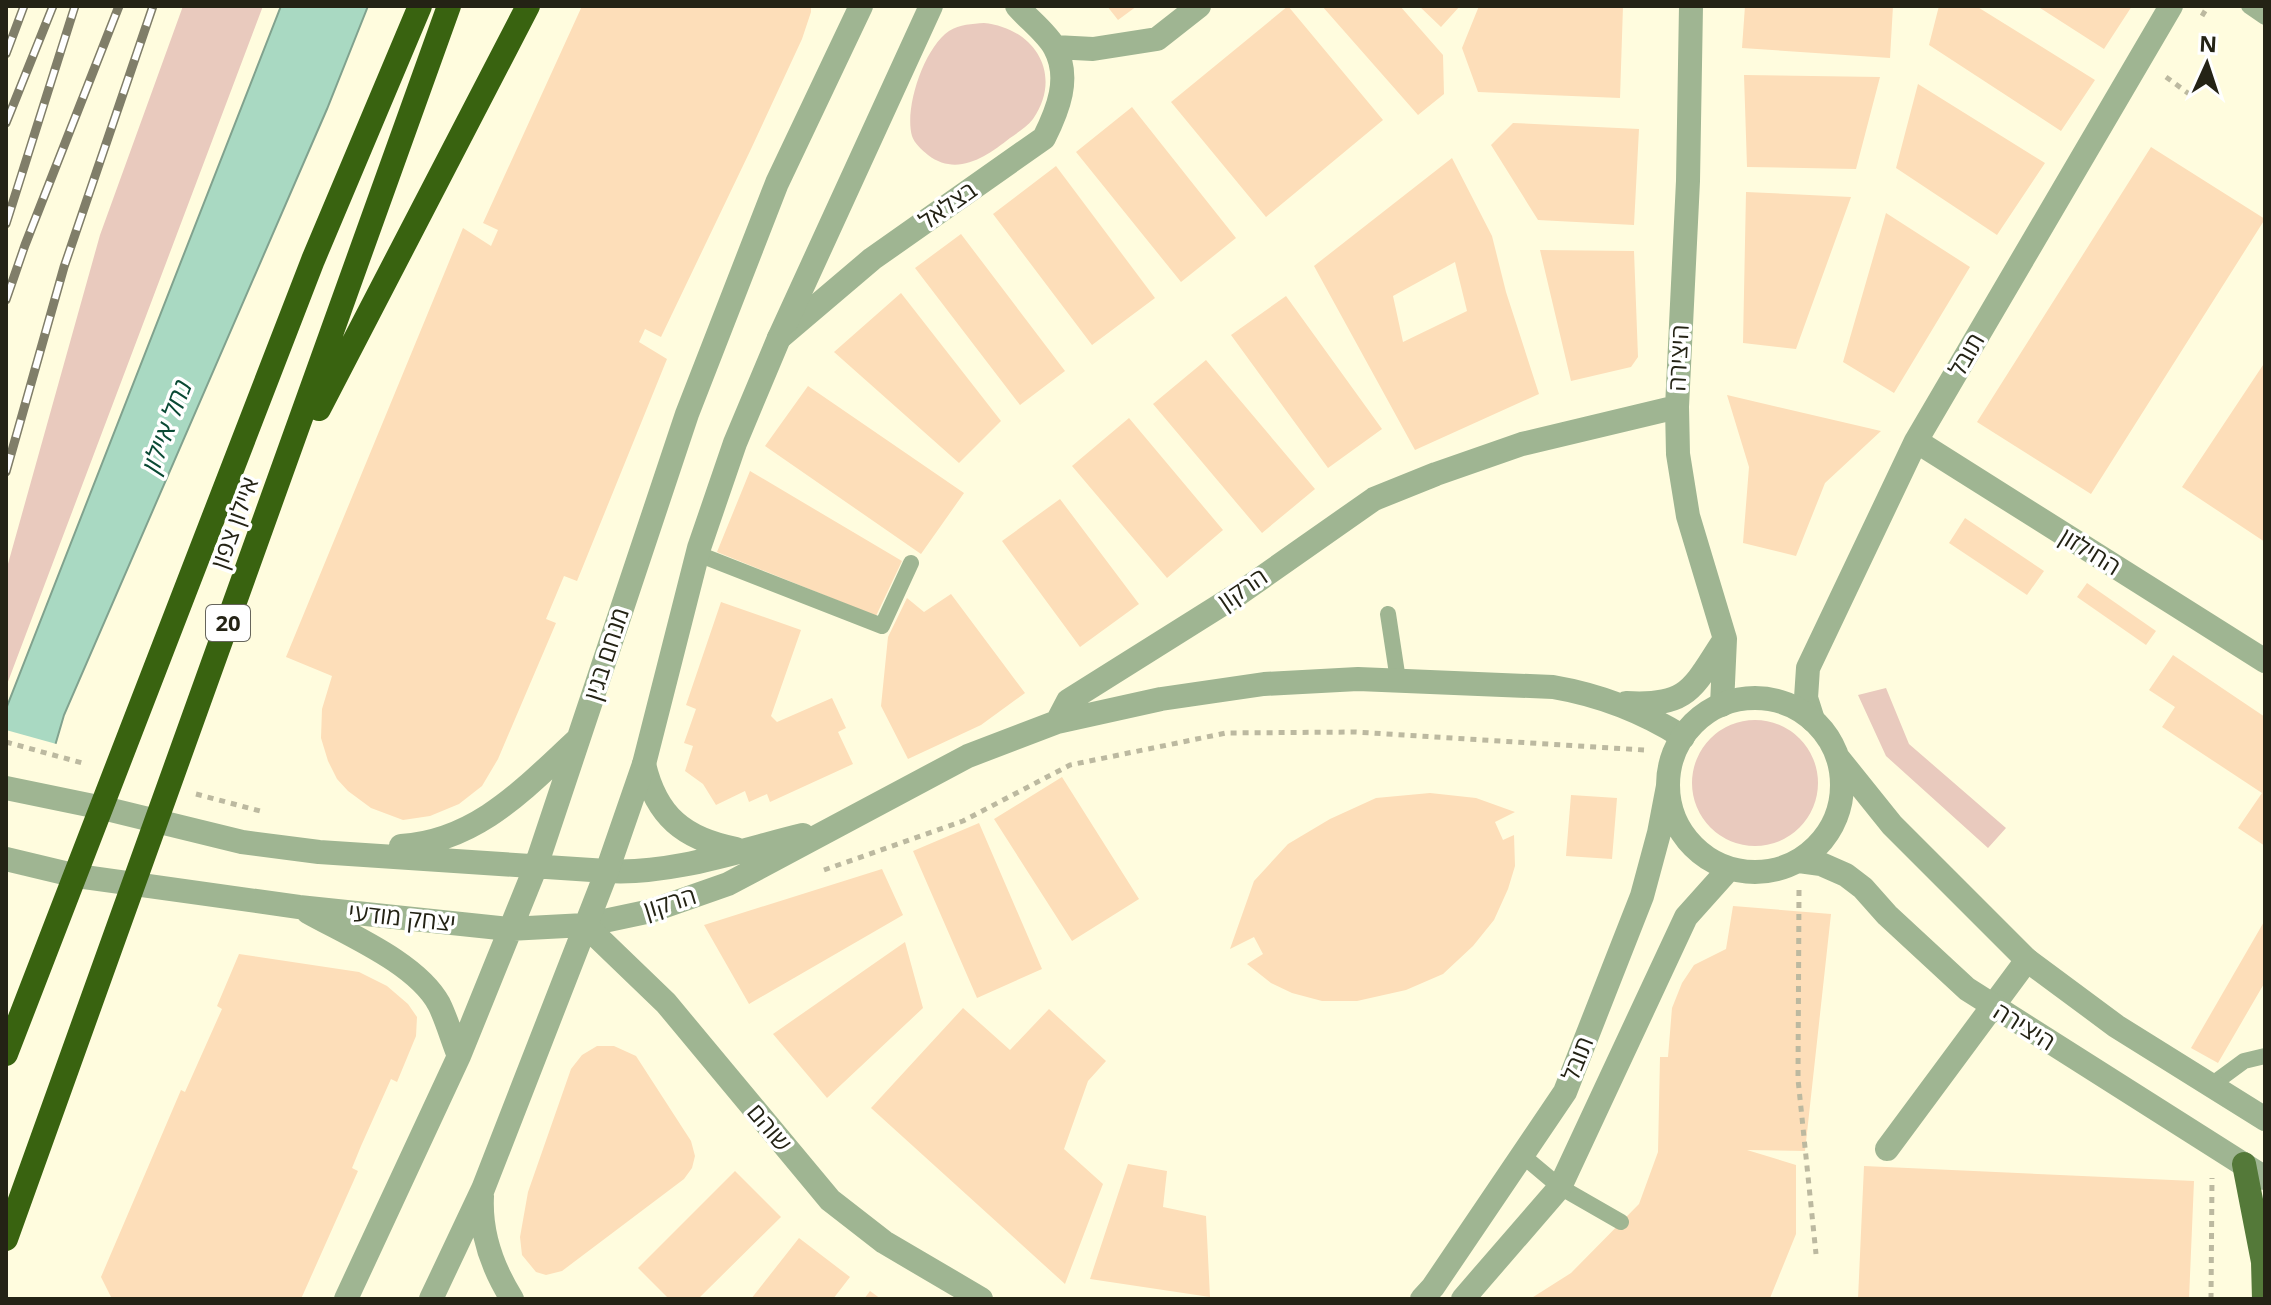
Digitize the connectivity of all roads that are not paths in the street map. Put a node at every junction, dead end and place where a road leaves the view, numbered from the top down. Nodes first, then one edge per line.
1 (420, 6) edge
2 (449, 6) edge
3 (528, 6) edge
4 (861, 6) edge
5 (931, 6) edge
6 (1017, 6) edge
7 (1199, 6) edge
8 (1691, 6) edge
9 (2171, 6) edge
10 (2249, 6) edge
11 (2265, 17) edge
12 (1055, 47) junction
13 (779, 338) junction
14 (1677, 407) junction
15 (1916, 441) junction
16 (277, 489) junction
17 (698, 554) junction
18 (911, 563) dead end
19 (1388, 614) dead end
20 (1725, 639) junction
21 (2265, 661) edge
22 (1398, 680) junction
23 (1619, 703) junction
24 (1722, 705) junction
25 (1813, 720) junction
26 (1057, 722) junction
27 (1676, 732) junction
28 (579, 738) junction
29 (1839, 759) junction
30 (644, 764) junction
31 (1668, 786) junction
32 (6, 788) edge
33 (103, 808) junction
34 (837, 827) junction
35 (742, 850) junction
36 (319, 852) junction
37 (6, 859) edge
38 (1799, 861) junction
39 (536, 866) junction
40 (1729, 869) junction
41 (607, 871) junction
42 (77, 876) junction
43 (299, 907) junction
44 (585, 925) junction
45 (509, 929) junction
46 (2027, 960) junction
47 (1993, 1008) junction
48 (6, 1054) edge
49 (459, 1056) junction
50 (2265, 1056) edge
51 (2210, 1086) junction
52 (2265, 1119) edge
53 (1887, 1149) dead end
54 (1523, 1156) junction
55 (2255, 1171) edge
56 (1560, 1187) junction
57 (483, 1189) junction
58 (1621, 1222) dead end
59 (6, 1239) edge
60 (346, 1299) edge
61 (431, 1299) edge
62 (512, 1299) edge
63 (981, 1299) edge
64 (1422, 1299) edge
65 (1463, 1299) edge
66 (2264, 1299) edge

1 - 33 highway
2 - 16 highway, איילון צפון / 20
3 - 16 highway
4 - 28 street, מנחם בגין
5 - 13 street
6 - 12 street
7 - 12 street
8 - 14 street, היצירה
9 - 15 street, תובל
10 - 11 lane
12 - 13 street, בצלאל
13 - 17 street
14 - 20 street, היצירה
14 - 26 street, הרקון
15 - 21 street, החילזון
15 - 25 street, תובל
16 - 59 highway, איילון צפון / 20
17 - 18 lane
17 - 30 street
19 - 22 lane
20 - 23 street
20 - 24 street, היצירה
22 - 23 street
22 - 26 street
23 - 27 street
24 - 25 street
24 - 27 street
25 - 29 street
26 - 34 street, הרקון
27 - 31 street
28 - 36 street
28 - 39 street, מנחם בגין
29 - 38 street
29 - 46 street
30 - 35 street
30 - 41 street
31 - 40 street
31 - 54 street, תובל
32 - 33 street
33 - 36 street
33 - 42 highway
34 - 35 street, הרקון
34 - 44 street, הרקון
35 - 41 street, הרקון
36 - 39 street
37 - 42 street, יצחק מודעי
38 - 40 street
38 - 47 street, היצירה
39 - 41 street
39 - 45 street, מנחם בגין
40 - 56 street, תובל
41 - 44 street
42 - 43 street, יצחק מודעי
42 - 48 highway
43 - 45 street, יצחק מודעי
43 - 49 street
44 - 45 street, יצחק מודעי
44 - 57 street
44 - 63 street, שוהם
45 - 49 street, מנחם בגין
46 - 47 street
46 - 51 street
47 - 53 street
47 - 55 street, היצירה
49 - 60 street, מנחם בגין
50 - 51 lane
51 - 52 street
54 - 56 lane
54 - 64 street, תובל
55 - 66 main road
56 - 58 lane
56 - 65 street, תובל
57 - 61 street
57 - 62 street

